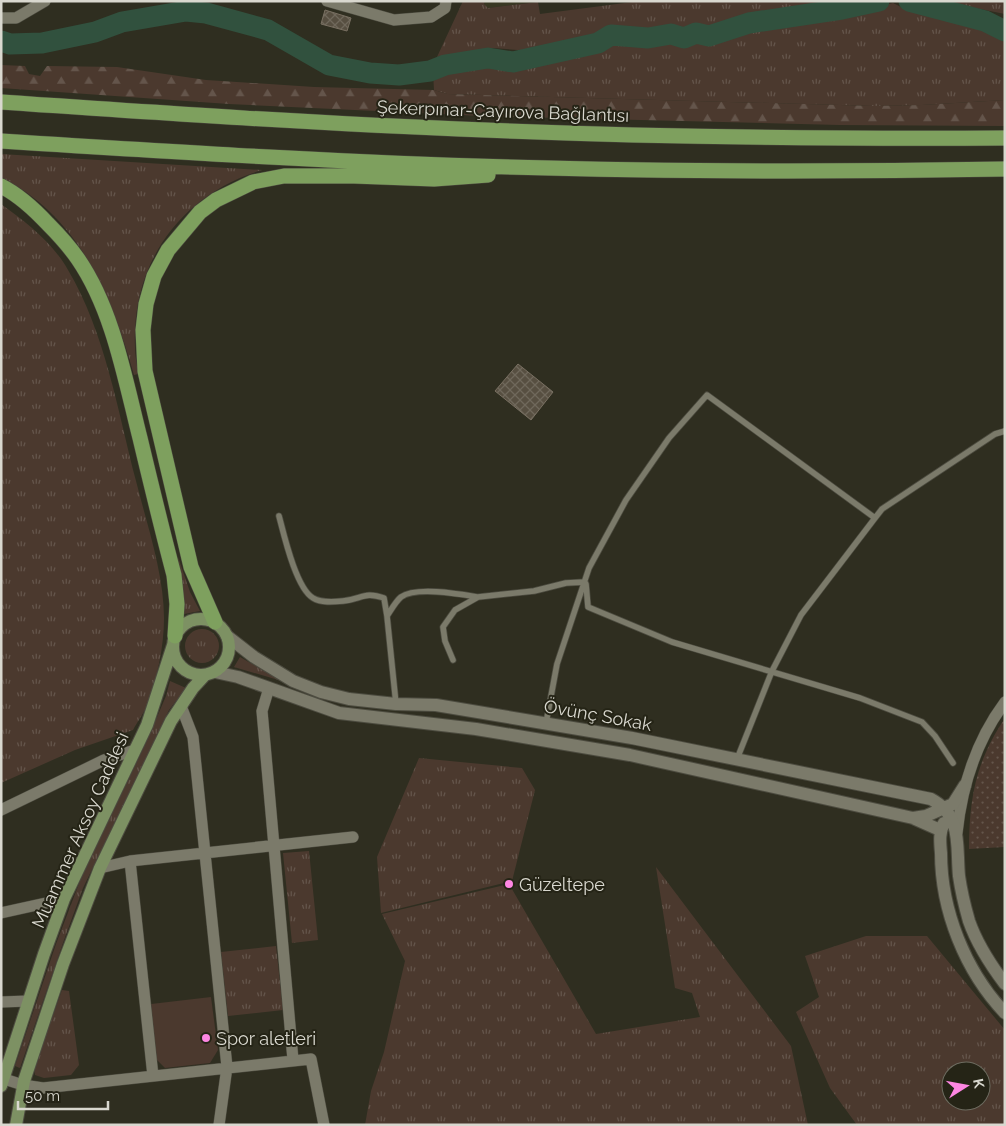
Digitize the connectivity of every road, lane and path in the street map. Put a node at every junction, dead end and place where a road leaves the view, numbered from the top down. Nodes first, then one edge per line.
1 (45, 1) edge
2 (326, 1) edge
3 (446, 1) edge
4 (1, 18) edge
5 (1, 102) edge
6 (1005, 138) edge
7 (1, 141) edge
8 (588, 169) junction
9 (1005, 169) edge
10 (1, 186) edge
11 (1005, 431) edge
12 (279, 516) dead end
13 (875, 518) junction
14 (585, 582) junction
15 (478, 597) junction
16 (387, 616) junction
17 (215, 622) junction
18 (227, 636) junction
19 (174, 641) junction
20 (453, 660) dead end
21 (772, 671) junction
22 (210, 674) junction
23 (269, 688) junction
24 (1005, 702) edge
25 (396, 704) junction
26 (181, 706) junction
27 (546, 723) junction
28 (135, 750) junction
29 (737, 759) junction
30 (953, 763) dead end
31 (965, 785) junction
32 (1, 810) edge
33 (948, 813) junction
34 (913, 818) junction
35 (940, 830) junction
36 (957, 833) junction
37 (353, 837) dead end
38 (274, 845) junction
39 (205, 853) junction
40 (130, 861) junction
41 (100, 868) junction
42 (64, 900) junction
43 (1, 913) edge
44 (1005, 984) edge
45 (28, 1001) junction
46 (1, 1002) edge
47 (1005, 1013) edge
48 (294, 1060) junction
49 (226, 1067) junction
50 (153, 1076) junction
51 (2, 1081) edge
52 (23, 1085) junction
53 (16, 1125) edge
54 (219, 1125) edge
55 (324, 1125) edge

1 - 4 street
2 - 3 street
5 - 6 highway, Şekerpınar-Çayırova Bağlantısı
7 - 8 highway
8 - 9 highway
8 - 17 highway
10 - 19 highway
11 - 13 lane
12 - 16 lane
13 - 14 lane
13 - 21 lane
14 - 15 lane
14 - 21 lane
14 - 27 lane
15 - 16 lane
15 - 20 lane
16 - 25 lane
17 - 18 main road
17 - 19 main road
18 - 22 main road
18 - 25 street, Övünç Sokak
19 - 22 main road
19 - 28 main road, Muammer Aksoy Caddesi
21 - 29 lane
21 - 30 lane
22 - 23 street, Övünç Sokak
22 - 26 main road
23 - 34 street, Övünç Sokak
23 - 38 street
24 - 31 street
25 - 27 street, Övünç Sokak
26 - 39 street
26 - 41 main road
27 - 29 street, Övünç Sokak
28 - 32 street
28 - 42 main road, Muammer Aksoy Caddesi
29 - 33 street, Övünç Sokak
31 - 34 street
31 - 36 street
33 - 35 street
33 - 36 street, Övünç Sokak
34 - 35 street, Övünç Sokak
35 - 47 street
36 - 44 street
37 - 38 street
38 - 39 street
38 - 48 street
39 - 40 street
39 - 49 street
40 - 41 street
40 - 50 street
41 - 52 main road
42 - 43 street
42 - 45 main road, Muammer Aksoy Caddesi
45 - 46 street
45 - 51 main road, Muammer Aksoy Caddesi
48 - 49 street
48 - 55 street
49 - 50 street
49 - 54 street
50 - 52 street
51 - 52 street
52 - 53 main road

